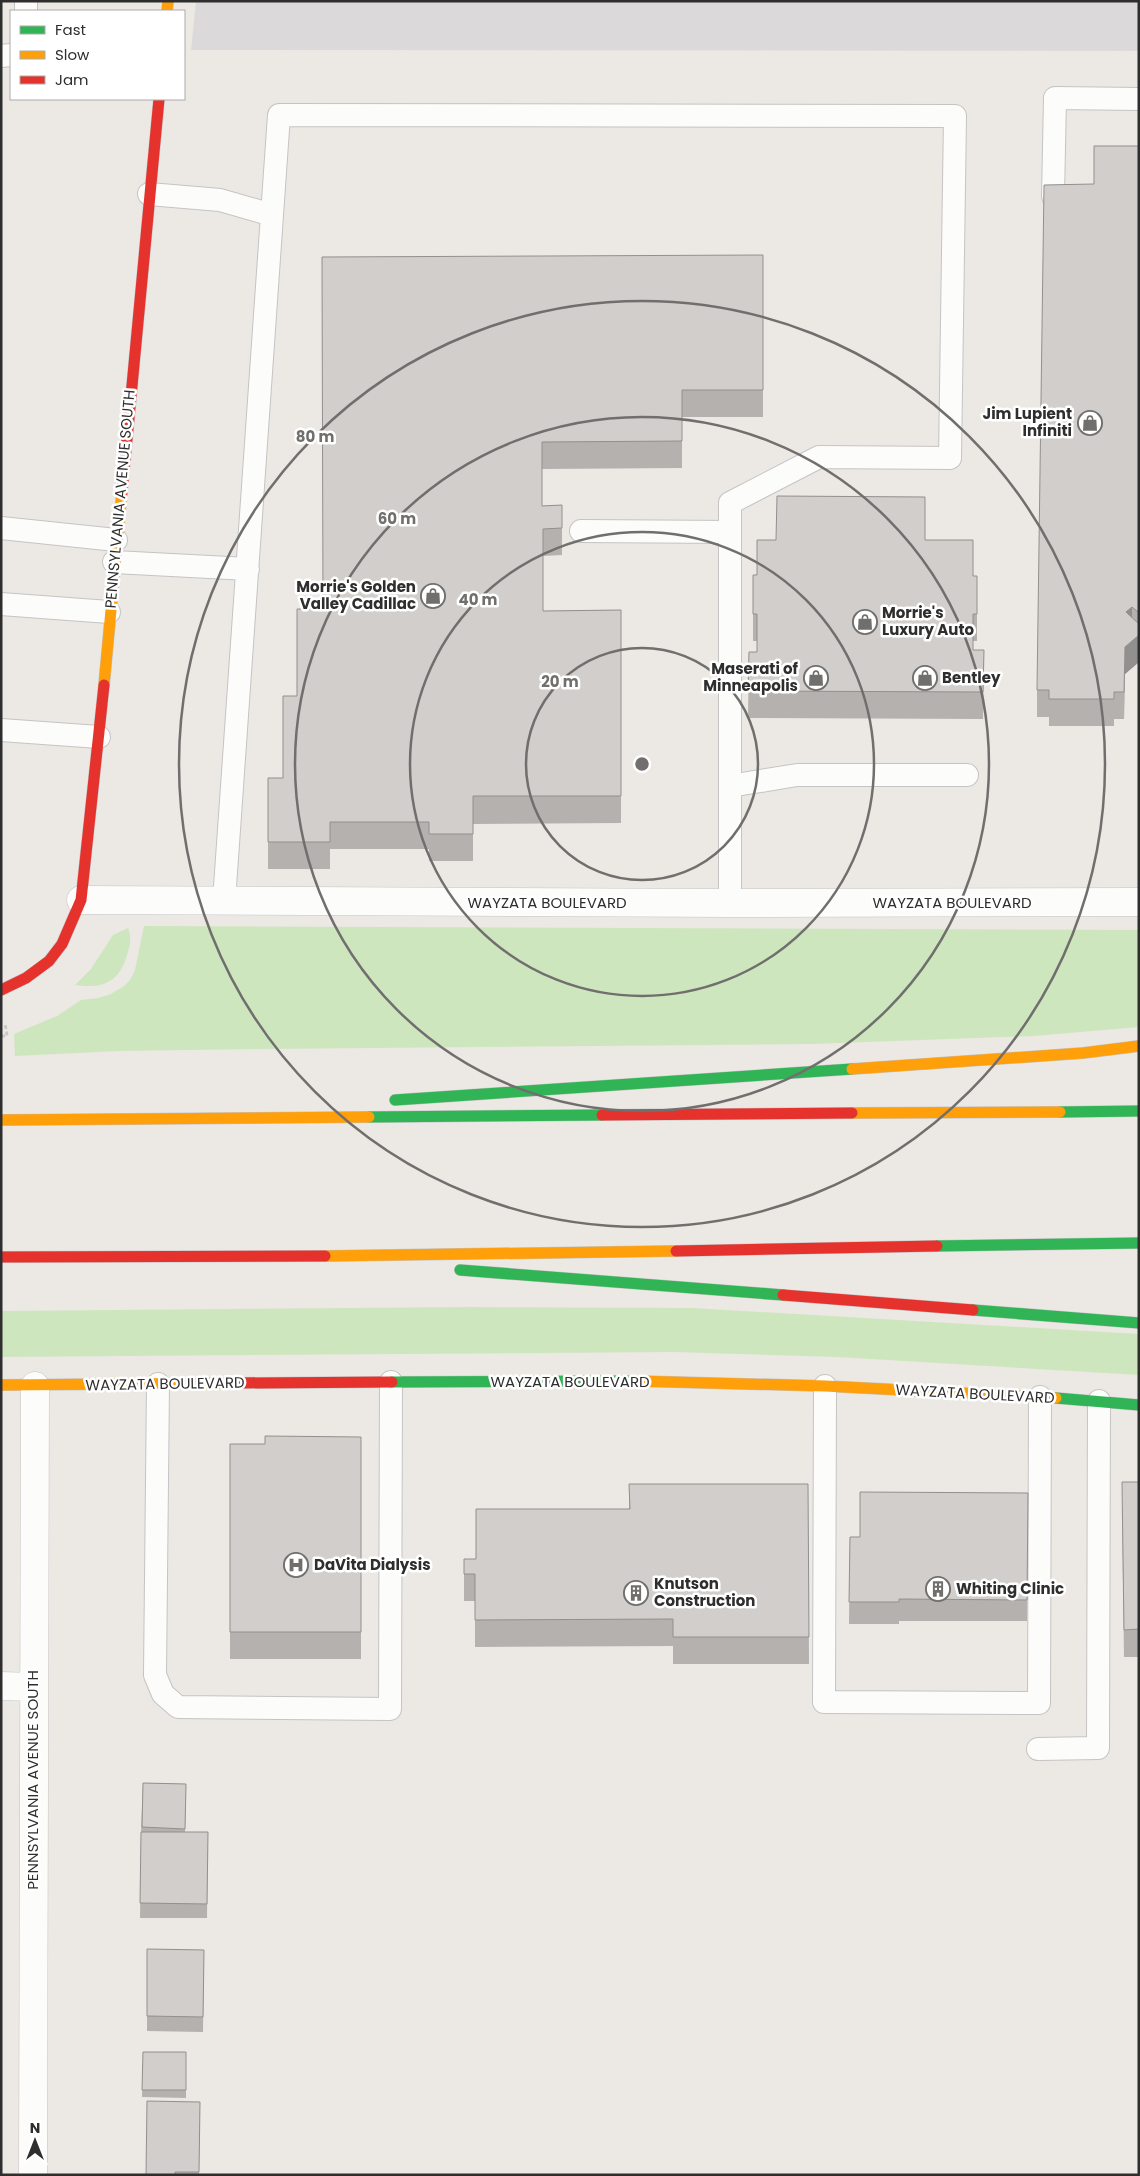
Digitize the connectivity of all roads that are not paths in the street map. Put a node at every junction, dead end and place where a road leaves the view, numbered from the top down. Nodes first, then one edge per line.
1 (1139, 98) edge
2 (159, 100) edge
3 (150, 194) junction
4 (1053, 196) edge
5 (272, 215) junction
6 (1, 528) edge
7 (582, 531) dead end
8 (730, 532) junction
9 (115, 551) junction
10 (248, 569) junction
11 (1, 604) edge
12 (109, 612) junction
13 (1, 730) edge
14 (99, 737) junction
15 (967, 775) dead end
16 (730, 786) junction
17 (81, 900) junction
18 (224, 901) junction
19 (1139, 902) edge
20 (730, 903) junction
21 (1, 990) edge
22 (1139, 1046) edge
23 (381, 1101) dead end
24 (312, 1106) dead end
25 (1139, 1111) edge
26 (1, 1120) edge
27 (114, 1120) junction
28 (1139, 1243) edge
29 (1, 1257) edge
30 (294, 1257) junction
31 (413, 1266) dead end
32 (452, 1270) dead end
33 (1139, 1323) edge
34 (392, 1382) junction
35 (158, 1384) junction
36 (1, 1385) edge
37 (35, 1386) junction
38 (825, 1386) junction
39 (1040, 1397) junction
40 (1099, 1401) junction
41 (1139, 1405) edge
42 (1, 1686) edge
43 (34, 1687) junction
44 (1038, 1749) dead end
45 (34, 2175) edge

1 - 4 lane
2 - 3 main road, PENNSYLVANIA AVENUE SOUTH
3 - 5 lane
3 - 9 main road, PENNSYLVANIA AVENUE SOUTH
5 - 8 lane
5 - 10 lane
6 - 9 lane
7 - 8 lane
8 - 16 lane
9 - 10 lane
9 - 12 main road, PENNSYLVANIA AVENUE SOUTH
10 - 18 lane
11 - 12 lane
12 - 14 main road, PENNSYLVANIA AVENUE SOUTH
13 - 14 lane
14 - 17 main road, PENNSYLVANIA AVENUE SOUTH
15 - 16 lane
16 - 20 lane
17 - 18 street, WAYZATA BOULEVARD
17 - 21 main road
18 - 20 street, WAYZATA BOULEVARD
19 - 20 street, WAYZATA BOULEVARD
22 - 23 main road
24 - 27 main road
25 - 27 main road
26 - 27 main road
28 - 30 main road
29 - 30 main road
30 - 31 main road
32 - 33 main road
34 - 35 main road, WAYZATA BOULEVARD
34 - 35 lane
34 - 38 main road, WAYZATA BOULEVARD
35 - 37 main road, WAYZATA BOULEVARD
36 - 37 main road, WAYZATA BOULEVARD
37 - 43 street, PENNSYLVANIA AVENUE SOUTH
38 - 39 main road, WAYZATA BOULEVARD
38 - 39 lane
39 - 40 main road, WAYZATA BOULEVARD
40 - 41 main road, WAYZATA BOULEVARD
40 - 44 lane
42 - 43 street
43 - 45 street, PENNSYLVANIA AVENUE SOUTH

